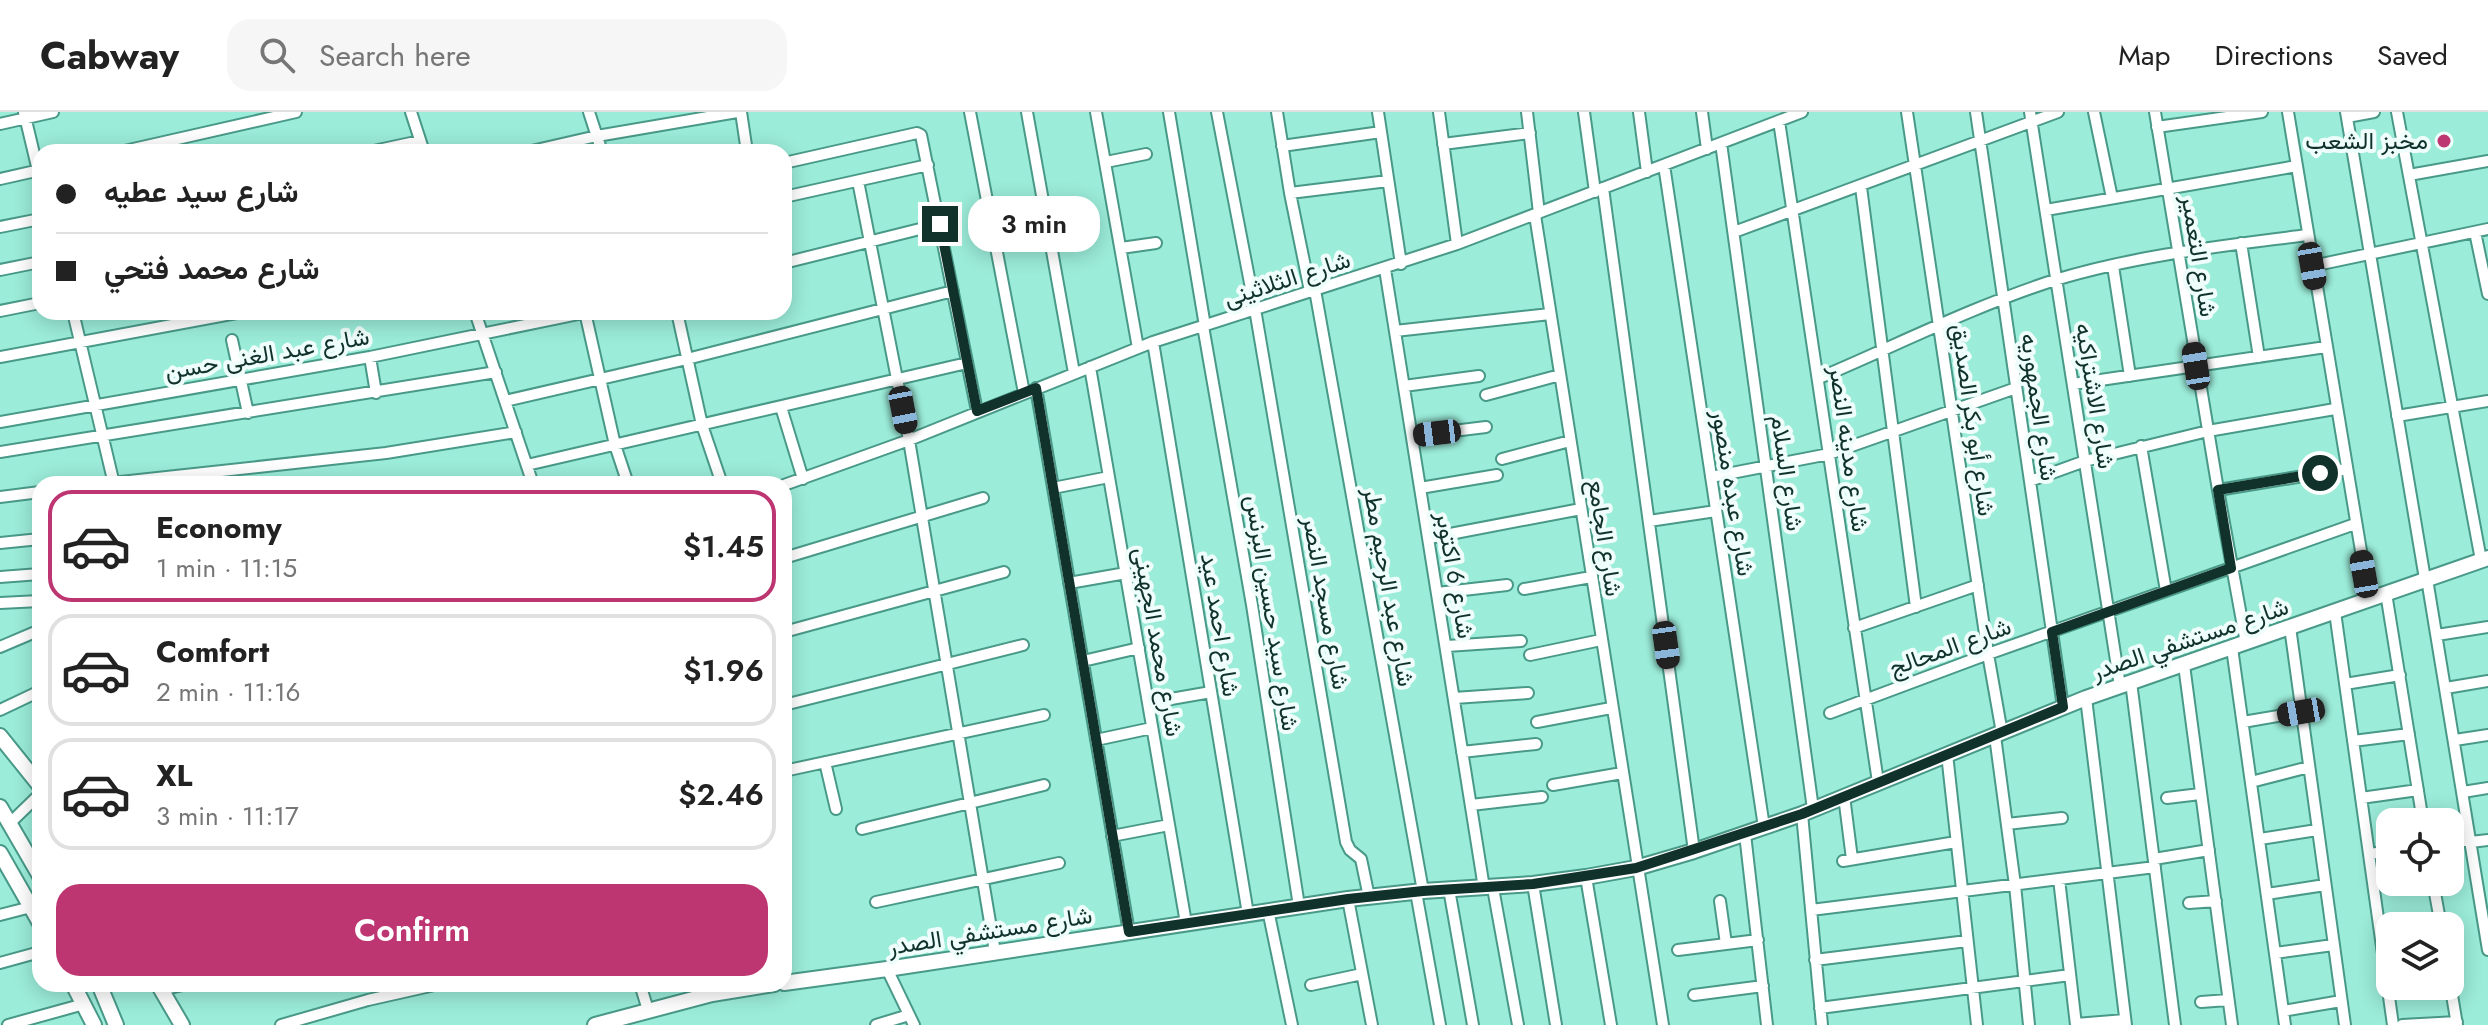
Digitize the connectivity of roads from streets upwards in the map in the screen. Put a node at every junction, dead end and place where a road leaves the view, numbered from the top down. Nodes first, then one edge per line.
1 (53, 112) edge
2 (296, 112) edge
3 (411, 112) edge
4 (589, 112) edge
5 (739, 112) edge
6 (970, 112) edge
7 (1027, 112) edge
8 (1096, 112) edge
9 (1169, 112) edge
10 (1217, 112) edge
11 (1277, 112) edge
12 (1378, 112) edge
13 (1439, 112) edge
14 (1527, 112) edge
15 (1584, 112) edge
16 (1639, 112) edge
17 (1702, 112) edge
18 (1802, 112) edge
19 (1907, 112) edge
20 (1976, 112) edge
21 (2058, 112) edge
22 (2094, 112) edge
23 (2155, 112) edge
24 (2262, 112) edge
25 (2288, 112) edge
26 (2374, 112) edge
27 (2397, 112) edge
28 (2346, 114) edge
29 (24, 115) edge
30 (2031, 116) edge
31 (1779, 121) junction
32 (0, 124) edge
33 (2157, 127) junction
34 (1381, 132) junction
35 (1530, 133) junction
36 (597, 136) junction
37 (1980, 140) junction
38 (1721, 143) junction
39 (155, 144) edge
40 (421, 144) edge
41 (562, 144) edge
42 (600, 144) edge
43 (745, 144) edge
44 (1443, 144) junction
45 (32, 146) edge
46 (1282, 146) junction
47 (1707, 149) junction
48 (1146, 154) dead end
49 (792, 161) edge
50 (2488, 161) edge
51 (1106, 162) junction
52 (928, 165) junction
53 (1664, 165) junction
54 (1915, 165) junction
55 (2297, 166) junction
56 (1647, 172) junction
57 (32, 174) edge
58 (2409, 175) junction
59 (0, 179) edge
60 (858, 181) junction
61 (1388, 181) junction
62 (1861, 187) junction
63 (2168, 188) junction
64 (1599, 190) junction
65 (1290, 193) junction
66 (792, 195) edge
67 (2112, 198) junction
68 (2046, 210) junction
69 (1792, 212) junction
70 (1537, 214) junction
71 (32, 221) edge
72 (940, 224) junction
73 (0, 227) edge
74 (2488, 229) edge
75 (1734, 232) junction
76 (2475, 232) junction
77 (2307, 235) junction
78 (870, 241) junction
79 (1156, 243) dead end
80 (2241, 243) junction
81 (1457, 244) junction
82 (2423, 244) junction
83 (1121, 248) junction
84 (2177, 252) junction
85 (2370, 256) junction
86 (792, 261) edge
87 (32, 264) edge
88 (1401, 264) junction
89 (2113, 266) junction
90 (2312, 266) junction
91 (1385, 269) junction
92 (0, 270) edge
93 (2057, 280) junction
94 (1313, 290) junction
95 (953, 291) junction
96 (2488, 294) edge
97 (2004, 299) junction
98 (32, 305) edge
99 (1255, 309) junction
100 (883, 310) junction
101 (0, 311) edge
102 (1550, 314) junction
103 (75, 320) edge
104 (199, 320) edge
105 (478, 320) edge
106 (550, 320) edge
107 (588, 320) edge
108 (679, 320) edge
109 (1204, 326) junction
110 (1939, 327) junction
111 (1395, 331) junction
112 (483, 335) junction
113 (232, 340) dead end
114 (80, 342) junction
115 (1153, 342) junction
116 (2326, 347) junction
117 (1138, 348) junction
118 (1882, 351) junction
119 (0, 357) edge
120 (370, 357) junction
121 (2259, 357) junction
122 (687, 359) junction
123 (967, 363) junction
124 (2196, 366) junction
125 (1090, 367) junction
126 (496, 372) junction
127 (1074, 373) junction
128 (1560, 375) junction
129 (1479, 376) dead end
130 (2130, 376) junction
131 (1819, 378) junction
132 (601, 379) junction
133 (240, 380) junction
134 (897, 380) junction
135 (2073, 384) junction
136 (1404, 386) junction
137 (1036, 388) junction
138 (2016, 388) junction
139 (376, 393) junction
140 (1024, 393) junction
141 (1486, 395) dead end
142 (505, 401) junction
143 (2488, 401) edge
144 (96, 404) junction
145 (781, 407) junction
146 (2454, 407) junction
147 (2335, 409) junction
148 (977, 411) junction
149 (1952, 411) junction
150 (248, 413) junction
151 (2397, 416) junction
152 (0, 422) edge
153 (702, 425) junction
154 (1486, 427) dead end
155 (2208, 431) junction
156 (516, 432) junction
157 (1893, 432) junction
158 (1412, 436) junction
159 (103, 437) junction
160 (909, 440) junction
161 (1570, 441) junction
162 (615, 445) junction
163 (2141, 446) junction
164 (0, 452) edge
165 (1829, 454) junction
166 (1502, 459) dead end
167 (2085, 461) junction
168 (527, 465) junction
169 (1766, 468) junction
170 (2346, 469) junction
171 (1497, 475) dead end
172 (109, 476) edge
173 (174, 476) edge
174 (530, 476) edge
175 (625, 476) edge
176 (719, 476) edge
177 (1109, 477) junction
178 (1711, 477) junction
179 (803, 479) junction
180 (2030, 481) junction
181 (792, 482) edge
182 (1053, 488) junction
183 (1420, 488) junction
184 (2218, 490) junction
185 (32, 493) edge
186 (0, 497) edge
187 (983, 498) dead end
188 (1581, 509) junction
189 (1716, 511) junction
190 (922, 516) junction
191 (1649, 521) junction
192 (2355, 524) junction
193 (1429, 538) junction
194 (32, 540) edge
195 (0, 543) edge
196 (792, 556) edge
197 (2485, 559) edge
198 (2231, 568) junction
199 (1004, 572) dead end
200 (1126, 573) junction
201 (32, 575) edge
202 (0, 577) edge
203 (1591, 577) junction
204 (2426, 579) junction
205 (1069, 583) junction
206 (1507, 585) dead end
207 (1978, 585) junction
208 (1524, 589) dead end
209 (934, 590) junction
210 (2166, 591) junction
211 (1437, 593) junction
212 (2386, 593) junction
213 (2369, 599) junction
214 (32, 601) edge
215 (0, 603) edge
216 (1916, 607) junction
217 (2108, 611) junction
218 (2335, 612) junction
219 (2290, 627) junction
220 (2488, 627) edge
221 (1854, 628) junction
222 (792, 630) edge
223 (2052, 632) junction
224 (32, 633) edge
225 (2437, 635) junction
226 (1601, 640) junction
227 (1521, 641) dead end
228 (1023, 645) dead end
229 (1447, 646) junction
230 (2239, 646) junction
231 (0, 647) edge
232 (1139, 648) junction
233 (1988, 654) junction
234 (1530, 655) dead end
235 (1083, 661) junction
236 (947, 664) junction
237 (2184, 665) junction
238 (2400, 675) junction
239 (2488, 681) edge
240 (2126, 684) junction
241 (2345, 684) junction
242 (2446, 688) junction
243 (1211, 692) junction
244 (1528, 693) dead end
245 (32, 695) edge
246 (1454, 698) junction
247 (2086, 698) junction
248 (1866, 700) junction
249 (792, 703) edge
250 (1148, 703) junction
251 (2063, 707) junction
252 (1611, 708) junction
253 (0, 710) edge
254 (2301, 712) junction
255 (1830, 713) dead end
256 (1044, 715) dead end
257 (1537, 722) dead end
258 (2243, 722) junction
259 (1152, 728) junction
260 (958, 733) junction
261 (1998, 734) junction
262 (2409, 734) junction
263 (2488, 735) edge
264 (0, 736) edge
265 (1096, 740) junction
266 (2455, 740) junction
267 (2353, 741) junction
268 (1536, 744) dead end
269 (1462, 752) junction
270 (1947, 754) junction
271 (825, 762) junction
272 (792, 766) edge
273 (2309, 767) junction
274 (1622, 773) junction
275 (32, 776) edge
276 (1878, 782) junction
277 (2251, 782) junction
278 (1044, 785) dead end
279 (1553, 785) dead end
280 (2488, 788) edge
281 (2418, 790) junction
282 (2463, 792) junction
283 (2200, 794) junction
284 (1844, 796) junction
285 (1542, 797) dead end
286 (2167, 798) dead end
287 (2361, 798) junction
288 (32, 802) edge
289 (970, 804) junction
290 (1471, 805) junction
291 (0, 807) edge
292 (2421, 808) edge
293 (836, 809) dead end
294 (1808, 812) junction
295 (2062, 818) dead end
296 (10, 823) junction
297 (2007, 824) junction
298 (1169, 825) junction
299 (1764, 827) junction
300 (862, 829) dead end
301 (2317, 830) junction
302 (1745, 834) junction
303 (1112, 836) junction
304 (2260, 839) junction
305 (2488, 840) edge
306 (2470, 841) junction
307 (1956, 842) junction
308 (2464, 842) edge
309 (2209, 850) junction
310 (1694, 851) junction
311 (2376, 853) edge
312 (2370, 854) junction
313 (1, 858) edge
314 (32, 862) edge
315 (1059, 863) dead end
316 (2155, 863) junction
317 (1636, 868) junction
318 (2108, 873) junction
319 (1586, 877) junction
320 (983, 879) junction
321 (2059, 879) junction
322 (1533, 884) junction
323 (2015, 885) junction
324 (2325, 885) junction
325 (1488, 888) junction
326 (1449, 889) junction
327 (1420, 891) junction
328 (1962, 891) junction
329 (2267, 894) junction
330 (2484, 894) edge
331 (1369, 897) junction
332 (1348, 899) junction
333 (1720, 901) dead end
334 (2216, 901) junction
335 (876, 902) dead end
336 (2189, 903) dead end
337 (1299, 906) junction
338 (31, 907) joint
339 (1268, 910) junction
340 (1811, 910) junction
341 (2379, 912) edge
342 (1248, 914) junction
343 (0, 915) edge
344 (1186, 923) junction
345 (1129, 932) junction
346 (1758, 940) junction
347 (1967, 941) junction
348 (1726, 944) junction
349 (2488, 944) edge
350 (2333, 945) junction
351 (1678, 950) dead end
352 (2488, 950) edge
353 (995, 952) junction
354 (2275, 953) junction
355 (32, 954) edge
356 (1815, 960) junction
357 (0, 963) edge
358 (887, 969) junction
359 (1362, 974) junction
360 (2070, 975) junction
361 (2025, 981) junction
362 (792, 982) edge
363 (1311, 985) dead end
364 (1763, 986) junction
365 (1973, 988) junction
366 (77, 992) edge
367 (102, 992) edge
368 (162, 992) edge
369 (404, 992) edge
370 (642, 992) edge
371 (724, 992) edge
372 (1694, 995) dead end
373 (2228, 1000) junction
374 (2391, 1000) edge
375 (2453, 1000) edge
376 (2341, 1001) junction
377 (2201, 1002) dead end
378 (84, 1004) junction
379 (1820, 1008) junction
380 (648, 1010) junction
381 (2283, 1011) junction
382 (912, 1020) edge
383 (2126, 1022) edge
384 (2457, 1023) edge
385 (2076, 1024) edge
386 (8, 1025) edge
387 (94, 1025) edge
388 (116, 1025) edge
389 (182, 1025) edge
390 (281, 1025) edge
391 (595, 1025) edge
392 (876, 1025) edge
393 (1292, 1025) edge
394 (1372, 1025) edge
395 (1440, 1025) edge
396 (1473, 1025) edge
397 (1518, 1025) edge
398 (1556, 1025) edge
399 (1611, 1025) edge
400 (1663, 1025) edge
401 (1767, 1025) edge
402 (1822, 1025) edge
403 (1977, 1025) edge
404 (2029, 1025) edge
405 (2175, 1025) edge
406 (2232, 1025) edge
407 (2285, 1025) edge
408 (2345, 1025) edge
409 (2393, 1025) edge
410 (2402, 1025) edge

1 - 29 street
2 - 39 street
3 - 40 street
4 - 36 street
5 - 36 street
5 - 43 street
6 - 140 street
7 - 127 street
8 - 51 street
9 - 109 street, شارع سيد حسين البرنس
10 - 99 street, شارع مسجد النصر
11 - 46 street, شارع عبد الرحيم مطر
12 - 34 street
13 - 44 street
14 - 35 street, شارع الجامع
15 - 64 street
16 - 56 street
17 - 47 street
18 - 31 street, شارع الثلاثينى
19 - 54 street, شارع أبو بكر الصديق
20 - 37 street, شارع الجمهوريه
21 - 30 street
22 - 67 street
23 - 33 street, شارع التعمير
24 - 33 street
25 - 55 street
26 - 28 street
27 - 58 street
28 - 85 street
29 - 32 street
29 - 45 street
30 - 37 street
30 - 68 street, شارع الاشتراكيه
31 - 38 street, شارع الثلاثينى
31 - 69 street, شارع مدينه النصر
33 - 63 street, شارع التعمير
34 - 46 street
34 - 61 street
35 - 44 street
35 - 70 street, شارع الجامع
36 - 41 street
36 - 42 street
37 - 54 street
37 - 97 street, شارع الجمهوريه
38 - 47 street, شارع الثلاثينى
38 - 75 street, شارع السلام
44 - 81 street
46 - 65 street, شارع عبد الرحيم مطر
47 - 53 street, شارع الثلاثينى
48 - 51 street
49 - 52 street
50 - 58 street
51 - 83 street
52 - 60 street
52 - 72 street
53 - 56 street, شارع الثلاثينى
53 - 178 street, شارع عبده منصور
54 - 62 street
54 - 110 street, شارع أبو بكر الصديق
55 - 63 street
55 - 77 street
56 - 64 street, شارع الثلاثينى
57 - 59 street
58 - 82 street
60 - 66 street
60 - 78 street
61 - 65 street
61 - 88 street
62 - 69 street
62 - 118 street
63 - 67 street
63 - 84 street, شارع التعمير
64 - 70 street, شارع الثلاثينى
64 - 191 street
65 - 94 street, شارع عبد الرحيم مطر
67 - 68 street
68 - 93 street, شارع الاشتراكيه
69 - 75 street
69 - 131 street, شارع مدينه النصر
70 - 81 street, شارع الثلاثينى
70 - 102 street, شارع الجامع
71 - 73 street
72 - 78 street
72 - 95 street
74 - 76 street
75 - 169 street, شارع السلام
76 - 82 street
76 - 96 street
77 - 80 street
77 - 90 street
78 - 86 street
78 - 100 street
79 - 83 street
80 - 84 street
80 - 121 street
81 - 88 street, شارع الثلاثينى
82 - 85 street
82 - 146 street
83 - 117 street
84 - 89 street
84 - 124 street, شارع التعمير
85 - 90 street
85 - 151 street
87 - 92 street
88 - 91 street, شارع الثلاثينى
89 - 93 street
89 - 130 street
90 - 116 street
91 - 94 street, شارع الثلاثينى
91 - 111 street, شارع 6 اكتوبر
93 - 97 street
93 - 135 street, شارع الاشتراكيه
94 - 99 street, شارع الثلاثينى
94 - 327 street, شارع عبد الرحيم مطر
95 - 100 street
95 - 123 street
97 - 110 street
97 - 138 street, شارع الجمهوريه
98 - 101 street
99 - 109 street, شارع الثلاثينى
99 - 331 street, شارع مسجد النصر
100 - 122 street
100 - 134 street
102 - 111 street
102 - 128 street, شارع الجامع
103 - 114 street
104 - 114 street
105 - 112 street
106 - 112 street, شارع عبد الغنى حسن
107 - 132 street
108 - 122 street
109 - 115 street, شارع الثلاثينى
109 - 337 street, شارع سيد حسين البرنس
110 - 118 street
110 - 149 street, شارع أبو بكر الصديق
111 - 136 street, شارع 6 اكتوبر
112 - 120 street, شارع عبد الغنى حسن
112 - 126 street
113 - 133 street
114 - 119 street
114 - 144 street
115 - 117 street, شارع الثلاثينى
115 - 243 street, شارع احمد عيد
116 - 121 street
116 - 147 street
117 - 125 street, شارع الثلاثينى
118 - 131 street
118 - 157 street
120 - 133 street, شارع عبد الغنى حسن
120 - 139 street
121 - 124 street
122 - 132 street
122 - 153 street
123 - 134 street
123 - 148 street
124 - 130 street
124 - 155 street, شارع التعمير
125 - 127 street, شارع الثلاثينى
125 - 177 street, شارع محمد الجهينى
126 - 139 street
126 - 142 street
127 - 137 street, شارع الثلاثينى
128 - 141 street
128 - 161 street, شارع الجامع
129 - 136 street
130 - 135 street
131 - 165 street, شارع مدينه النصر
132 - 142 street
132 - 162 street
133 - 144 street, شارع عبد الغنى حسن
133 - 150 street
134 - 145 street
134 - 160 street
135 - 167 street, شارع الاشتراكيه
136 - 158 street, شارع 6 اكتوبر
137 - 140 street, شارع الثلاثينى
137 - 182 street
138 - 149 street
138 - 180 street, شارع الجمهوريه
139 - 150 street
140 - 148 street, شارع الثلاثينى
142 - 156 street
143 - 146 street
144 - 152 street, شارع عبد الغنى حسن
144 - 159 street
145 - 153 street
145 - 179 street
146 - 151 street
146 - 197 street
147 - 155 street
147 - 170 street
148 - 160 street, شارع الثلاثينى
149 - 157 street
149 - 207 street, شارع أبو بكر الصديق
150 - 159 street
151 - 204 street
153 - 162 street
153 - 176 street
154 - 158 street
155 - 163 street
155 - 184 street, شارع التعمير
156 - 168 street
156 - 173 street
157 - 165 street
157 - 216 street
158 - 183 street, شارع 6 اكتوبر
159 - 164 street
159 - 172 street
160 - 179 street, شارع الثلاثينى
160 - 190 street
161 - 166 street
161 - 188 street, شارع الجامع
162 - 168 street
162 - 175 street
163 - 167 street
163 - 210 street
165 - 169 street
165 - 221 street, شارع مدينه النصر
167 - 180 street
167 - 217 street, شارع الاشتراكيه
168 - 174 street
169 - 178 street
169 - 294 street, شارع السلام
170 - 184 street
170 - 192 street
171 - 183 street
177 - 182 street
177 - 200 street, شارع محمد الجهينى
178 - 189 street, شارع عبده منصور
179 - 181 street, شارع الثلاثينى
180 - 223 street, شارع الجمهوريه
182 - 205 street
183 - 193 street, شارع 6 اكتوبر
184 - 198 street, شارع التعمير
185 - 186 street
187 - 190 street
188 - 193 street
188 - 203 street, شارع الجامع
189 - 191 street
189 - 299 street, شارع عبده منصور
190 - 196 street
190 - 209 street
191 - 310 street
192 - 198 street, شارع المحالج
192 - 213 street
193 - 211 street, شارع 6 اكتوبر
194 - 195 street
197 - 204 street, شارع مستشفي الصدر
198 - 210 street, شارع المحالج
198 - 230 street, شارع التعمير
199 - 209 street
200 - 205 street
200 - 232 street, شارع محمد الجهينى
201 - 202 street
203 - 208 street
203 - 226 street, شارع الجامع
204 - 212 street, شارع مستشفي الصدر
204 - 225 street
205 - 235 street
206 - 211 street
207 - 216 street
207 - 233 street, شارع أبو بكر الصديق
209 - 222 street
209 - 236 street
210 - 217 street, شارع المحالج
211 - 229 street, شارع 6 اكتوبر
212 - 213 street, شارع مستشفي الصدر
212 - 238 street
213 - 218 street, شارع مستشفي الصدر
214 - 215 street
216 - 221 street
217 - 223 street, شارع المحالج
217 - 240 street, شارع الاشتراكيه
218 - 219 street, شارع مستشفي الصدر
218 - 241 street
219 - 230 street, شارع مستشفي الصدر
219 - 254 street
220 - 225 street
221 - 248 street, شارع مدينه النصر
223 - 233 street, شارع المحالج
223 - 251 street, شارع الجمهوريه
224 - 231 street
225 - 242 street
226 - 234 street
226 - 252 street, شارع الجامع
227 - 229 street
228 - 236 street
229 - 246 street, شارع 6 اكتوبر
230 - 237 street, شارع مستشفي الصدر
230 - 258 street, شارع التعمير
232 - 235 street
232 - 250 street, شارع محمد الجهينى
233 - 248 street, شارع المحالج
233 - 261 street, شارع أبو بكر الصديق
235 - 265 street
236 - 249 street
236 - 260 street
237 - 240 street, شارع مستشفي الصدر
237 - 283 street
238 - 241 street
238 - 262 street
239 - 242 street
240 - 247 street, شارع مستشفي الصدر
240 - 316 street, شارع الاشتراكيه
241 - 267 street
242 - 266 street
243 - 250 street
243 - 342 street, شارع احمد عيد
244 - 246 street
245 - 253 street
246 - 269 street, شارع 6 اكتوبر
247 - 251 street, شارع مستشفي الصدر
247 - 318 street
248 - 255 street, شارع المحالج
248 - 276 street, شارع مدينه النصر
250 - 259 street, شارع محمد الجهينى
251 - 261 street, شارع مستشفي الصدر
252 - 257 street
252 - 274 street, شارع الجامع
254 - 258 street
254 - 273 street
256 - 260 street
258 - 277 street, شارع التعمير
259 - 265 street
259 - 298 street, شارع محمد الجهينى
260 - 271 street
260 - 289 street
261 - 270 street, شارع مستشفي الصدر
261 - 297 street, شارع أبو بكر الصديق
262 - 267 street
262 - 281 street
263 - 266 street
264 - 275 street
265 - 303 street
266 - 282 street
267 - 287 street
268 - 269 street
269 - 290 street, شارع 6 اكتوبر
270 - 276 street, شارع مستشفي الصدر
270 - 307 street
271 - 272 street
271 - 293 street
273 - 277 street
273 - 301 street
274 - 279 street
274 - 317 street, شارع الجامع
276 - 284 street, شارع مستشفي الصدر
277 - 304 street, شارع التعمير
278 - 289 street
280 - 282 street
281 - 287 street
281 - 292 street
282 - 306 street
283 - 286 street
283 - 309 street
284 - 294 street, شارع مستشفي الصدر
284 - 307 street
285 - 290 street
287 - 312 street
288 - 296 street
289 - 300 street
289 - 320 street
290 - 325 street, شارع 6 اكتوبر
291 - 296 street
294 - 299 street, شارع مستشفي الصدر
294 - 340 street, شارع السلام
295 - 297 street
296 - 314 street
297 - 323 street, شارع أبو بكر الصديق
298 - 303 street
298 - 344 street, شارع محمد الجهينى
299 - 302 street, شارع مستشفي الصدر
301 - 304 street
301 - 324 street
302 - 310 street, شارع مستشفي الصدر
302 - 346 street
303 - 345 street
304 - 329 street, شارع التعمير
305 - 306 street
306 - 308 street
306 - 330 street
307 - 328 street
309 - 316 street
309 - 334 street
310 - 317 street, شارع مستشفي الصدر
311 - 312 street
312 - 341 street
313 - 338 street
315 - 320 street
316 - 318 street
316 - 405 street, شارع الاشتراكيه
317 - 319 street, شارع مستشفي الصدر
317 - 400 street, شارع الجامع
318 - 321 street
318 - 383 street
319 - 322 street, شارع مستشفي الصدر
319 - 399 street
320 - 335 street
320 - 353 street
321 - 323 street
321 - 360 street
322 - 325 street, شارع مستشفي الصدر
322 - 398 street
323 - 328 street
323 - 361 street, شارع أبو بكر الصديق
324 - 329 street
324 - 350 street
325 - 326 street, شارع مستشفي الصدر
325 - 397 street, شارع 6 اكتوبر
326 - 327 street, شارع مستشفي الصدر
326 - 396 street
327 - 331 street, شارع مستشفي الصدر
327 - 395 street, شارع عبد الرحيم مطر
328 - 340 street
328 - 347 street
329 - 354 street, شارع التعمير
330 - 349 street
331 - 332 street, شارع مستشفي الصدر
332 - 337 street, شارع مستشفي الصدر
332 - 359 street
333 - 348 street
334 - 336 street
334 - 373 street
337 - 339 street, شارع مستشفي الصدر
338 - 343 street
339 - 342 street, شارع مستشفي الصدر
339 - 393 street
340 - 356 street, شارع السلام
342 - 344 street, شارع مستشفي الصدر
344 - 345 street, شارع مستشفي الصدر
345 - 353 street, شارع مستشفي الصدر
346 - 348 street
346 - 364 street
347 - 356 street
347 - 365 street
348 - 351 street
349 - 352 street
350 - 354 street
350 - 376 street
353 - 358 street, شارع مستشفي الصدر
354 - 381 street, شارع التعمير
355 - 357 street
356 - 379 street, شارع السلام
358 - 362 street, شارع مستشفي الصدر
358 - 382 street
359 - 363 street
359 - 394 street
360 - 361 street
360 - 385 street
361 - 365 street
361 - 404 street, شارع أبو بكر الصديق
364 - 372 street
364 - 401 street
365 - 379 street
365 - 403 street
366 - 378 street
367 - 388 street
368 - 389 street
369 - 390 street
370 - 380 street
371 - 380 street
373 - 377 street
373 - 406 street
374 - 409 street
375 - 384 street
376 - 381 street
376 - 408 street
378 - 386 street
378 - 387 street
379 - 402 street, شارع السلام
380 - 391 street
381 - 407 street, شارع التعمير
382 - 392 street
383 - 385 street
384 - 410 street

